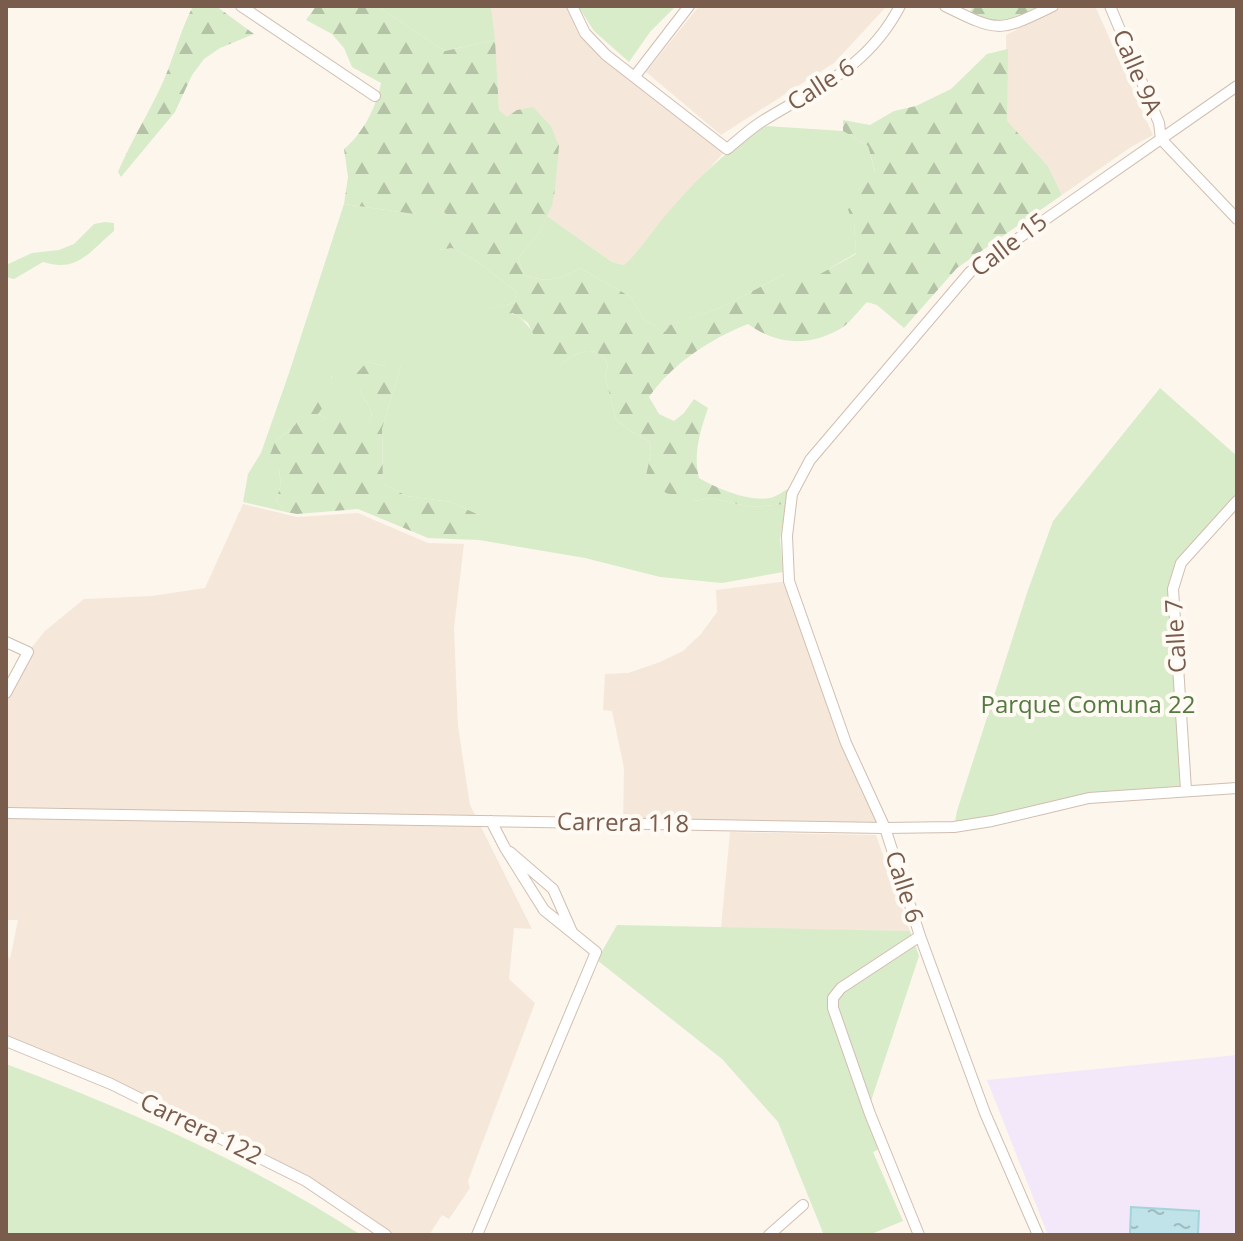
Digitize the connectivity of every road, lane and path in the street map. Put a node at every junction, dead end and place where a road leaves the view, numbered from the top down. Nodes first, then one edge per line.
1 (241, 6) edge
2 (572, 6) edge
3 (689, 6) edge
4 (900, 6) edge
5 (945, 6) edge
6 (1053, 6) edge
7 (1110, 6) edge
8 (635, 76) junction
9 (1237, 86) edge
10 (375, 96) dead end
11 (1161, 139) junction
12 (1237, 219) edge
13 (1237, 501) edge
14 (787, 536) joint
15 (6, 642) edge
16 (6, 693) edge
17 (1237, 788) edge
18 (1186, 790) junction
19 (6, 813) edge
20 (491, 821) junction
21 (885, 828) junction
22 (505, 848) junction
23 (572, 934) junction
24 (920, 936) junction
25 (6, 1041) edge
26 (803, 1205) dead end
27 (386, 1235) edge
28 (477, 1235) edge
29 (769, 1235) edge
30 (919, 1235) edge
31 (1038, 1235) edge

1 - 10 street
2 - 8 street
3 - 8 street
4 - 8 street, Calle 6
5 - 6 street
7 - 11 street, Calle 9A
9 - 11 street, Calle 15
11 - 12 street
11 - 14 street, Calle 15
13 - 18 street, Calle 7
14 - 21 street, Calle 6
15 - 16 street
17 - 18 street, Carrera 118
18 - 21 street, Carrera 118
19 - 20 street, Carrera 118
20 - 21 street, Carrera 118
20 - 22 street
21 - 24 street, Calle 6
22 - 23 street
22 - 23 street
23 - 28 street
24 - 30 street
24 - 31 street, Calle 6
25 - 27 street, Carrera 122
26 - 29 street

